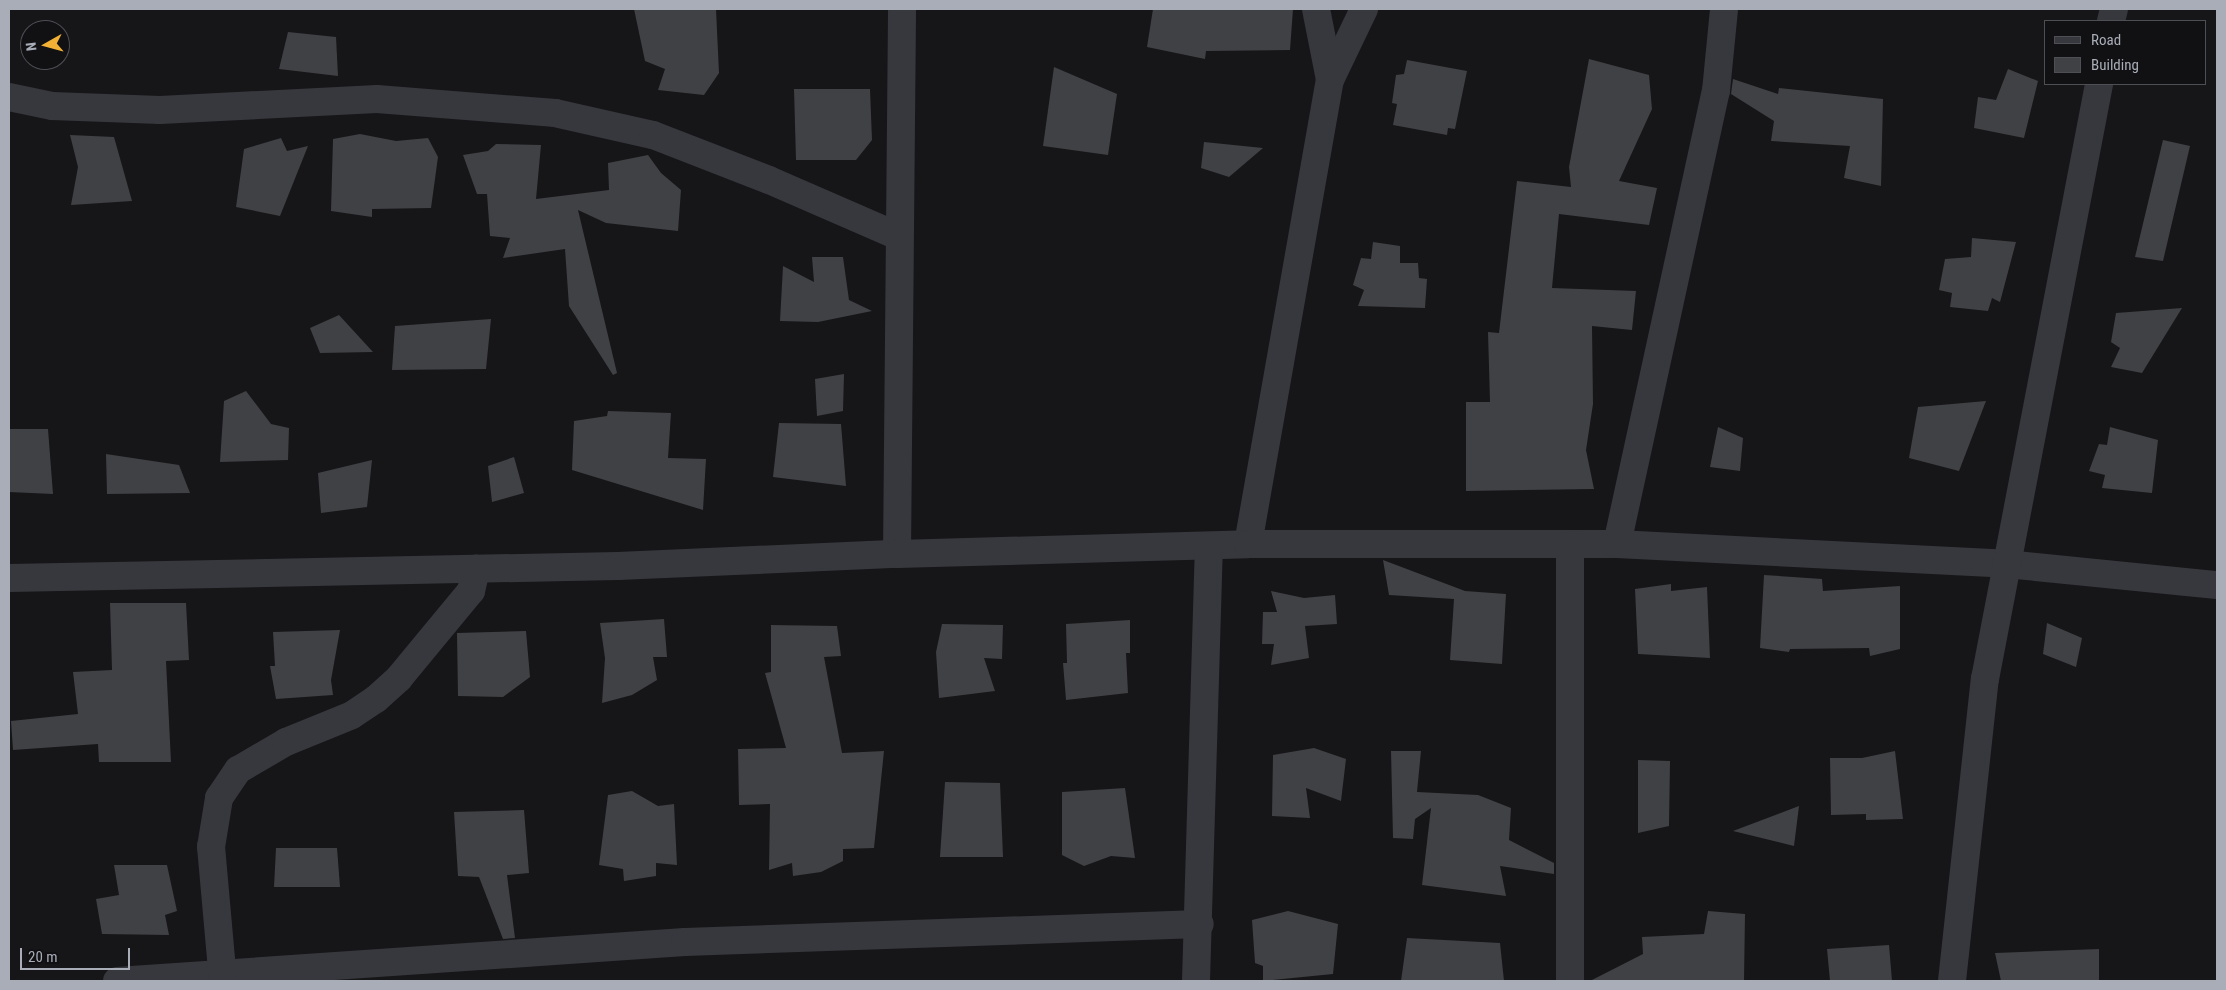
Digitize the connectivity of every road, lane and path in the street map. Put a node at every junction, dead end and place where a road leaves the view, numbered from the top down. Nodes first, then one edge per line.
1 (902, 9) edge
2 (1316, 9) edge
3 (1364, 9) edge
4 (1724, 9) edge
5 (1330, 80) junction
6 (2099, 85) edge
7 (9, 97) edge
8 (898, 236) junction
9 (1248, 544) junction
10 (1617, 544) junction
11 (1570, 545) junction
12 (1209, 546) junction
13 (897, 554) junction
14 (2006, 564) junction
15 (476, 569) junction
16 (9, 578) edge
17 (2217, 585) edge
18 (1200, 924) junction
19 (223, 977) edge
20 (117, 981) edge
21 (1196, 981) edge
22 (1570, 981) edge
23 (1952, 981) edge

1 - 8 street
2 - 5 street
3 - 5 street
4 - 10 street
5 - 9 street
6 - 14 street
7 - 8 street
8 - 13 street
9 - 11 street
9 - 12 street
10 - 11 street
10 - 14 street
11 - 22 street
12 - 13 street
12 - 18 street
13 - 15 street
14 - 17 street
14 - 23 street
15 - 16 street
15 - 19 street
18 - 19 street
18 - 21 street
19 - 20 street

